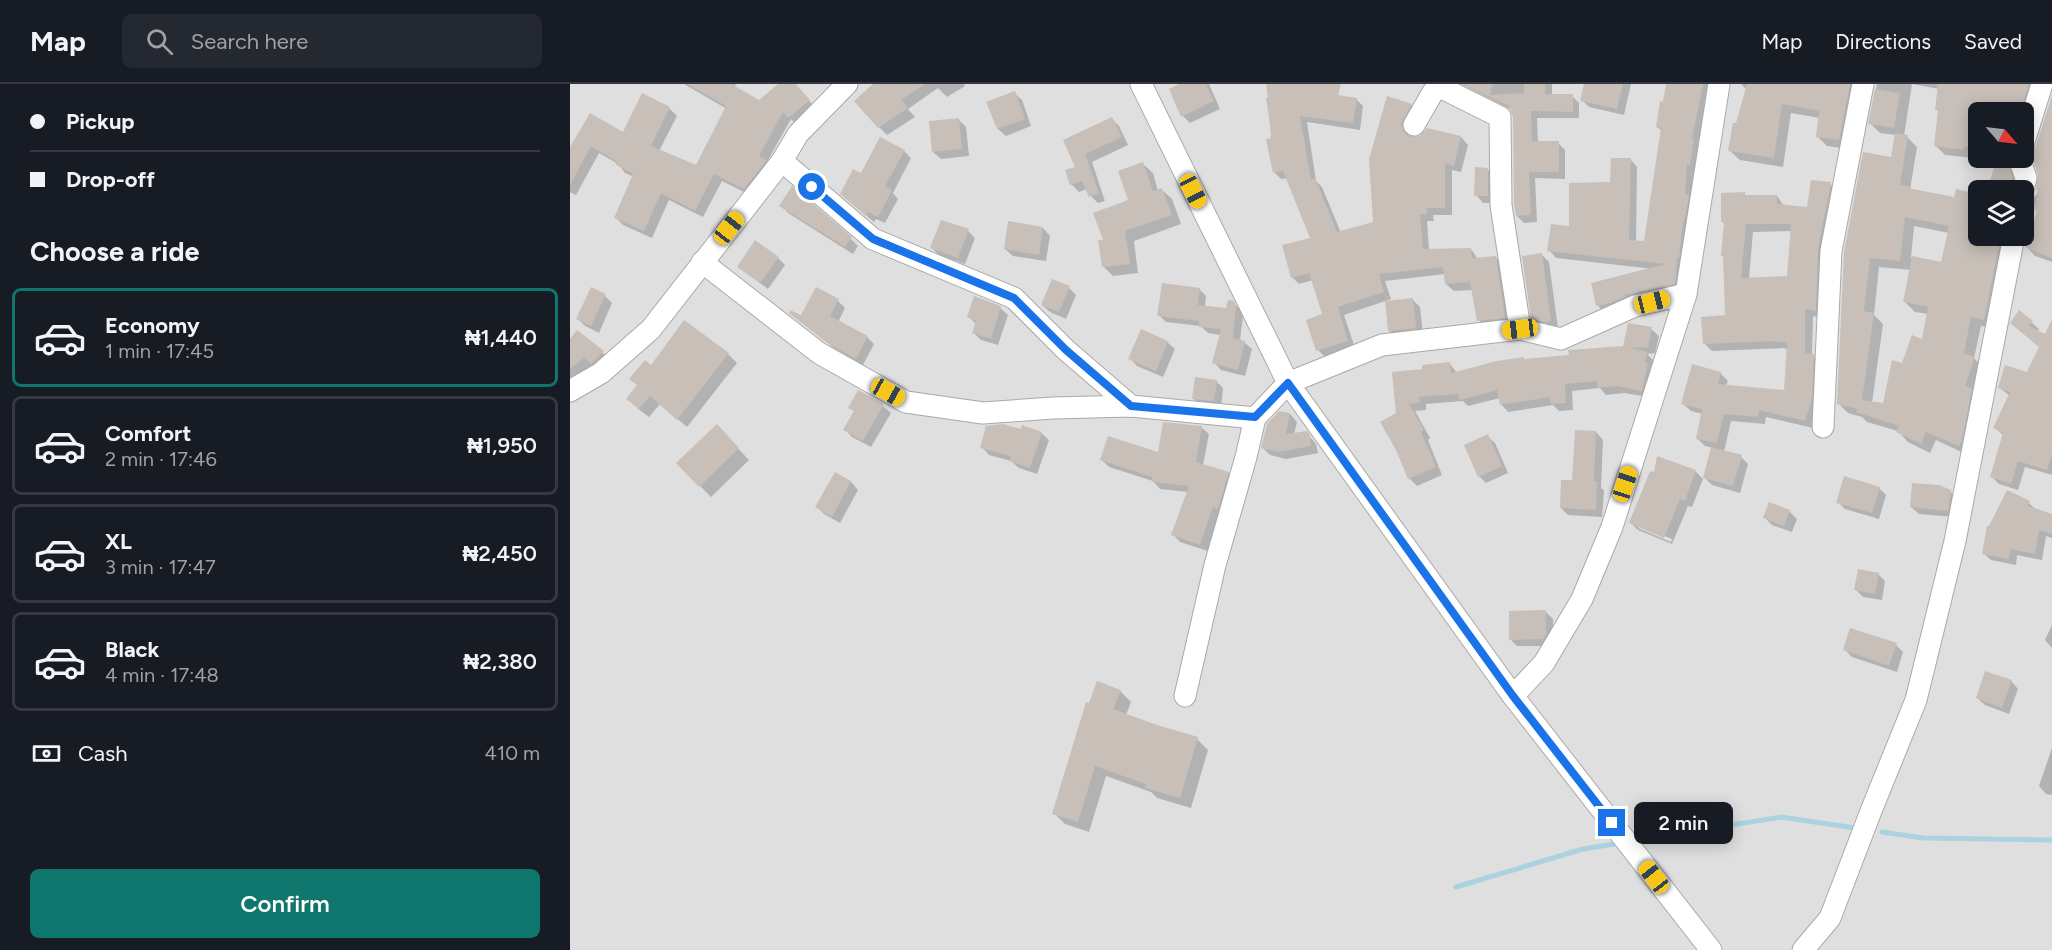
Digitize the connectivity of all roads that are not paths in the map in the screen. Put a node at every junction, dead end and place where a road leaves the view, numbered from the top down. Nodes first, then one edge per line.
1 (847, 84) edge
2 (1141, 84) edge
3 (1719, 84) edge
4 (1863, 84) edge
5 (2042, 84) edge
6 (1443, 86) edge
7 (2034, 110) edge
8 (1414, 125) dead end
9 (782, 161) junction
10 (2012, 246) edge
11 (702, 262) junction
12 (1686, 294) junction
13 (1520, 329) junction
14 (1288, 383) junction
15 (570, 391) edge
16 (1131, 406) junction
17 (1255, 417) junction
18 (1823, 427) dead end
19 (1185, 696) dead end
20 (1513, 696) junction
21 (1711, 950) edge
22 (1803, 950) edge

1 - 9 street
2 - 14 street
3 - 12 street
4 - 18 street
5 - 7 street
6 - 8 street
6 - 13 street
9 - 11 street
9 - 16 street
10 - 22 street
11 - 15 street
11 - 16 street
12 - 13 street
12 - 20 street
13 - 14 street
14 - 17 street
14 - 20 street
16 - 17 street
17 - 19 street
20 - 21 street

